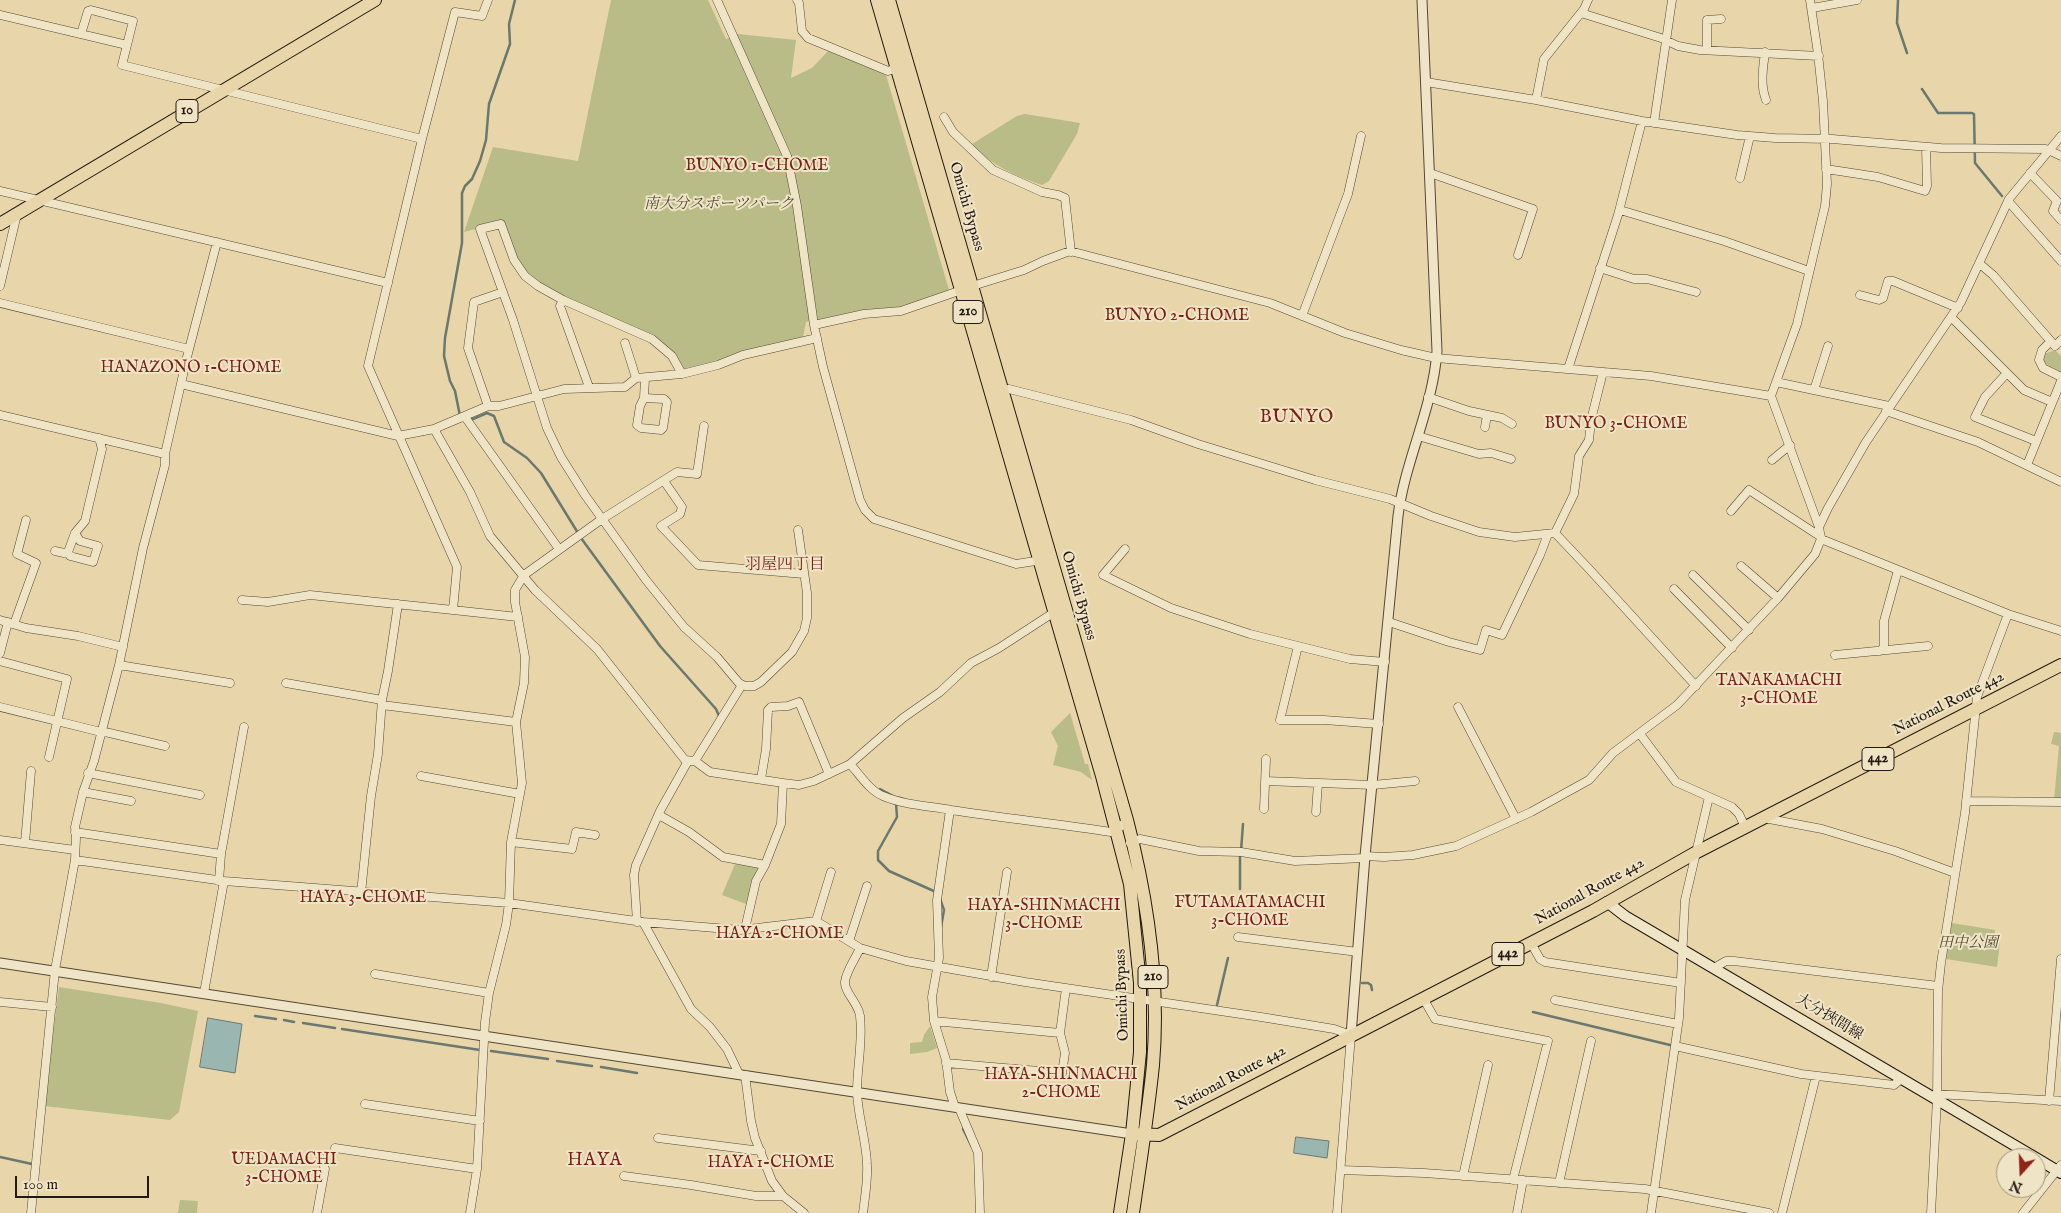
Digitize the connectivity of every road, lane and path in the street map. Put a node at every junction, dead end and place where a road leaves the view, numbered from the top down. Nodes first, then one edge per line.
1 (375, 0) edge
2 (488, 0) edge
3 (717, 0) edge
4 (797, 0) edge
5 (877, 0) edge
6 (889, 0) edge
7 (1422, 0) edge
8 (1588, 0) edge
9 (1672, 0) edge
10 (1810, 0) edge
11 (1857, 0) edge
12 (1812, 8) junction
13 (1581, 13) junction
14 (0, 15) edge
15 (1721, 19) dead end
16 (81, 34) junction
17 (1666, 41) junction
18 (127, 45) junction
19 (1707, 50) junction
20 (1765, 52) junction
21 (1819, 56) junction
22 (897, 68) junction
23 (1426, 82) junction
24 (223, 90) junction
25 (1536, 100) junction
26 (1766, 100) dead end
27 (944, 117) dead end
28 (1642, 120) junction
29 (1654, 123) junction
30 (1361, 136) dead end
31 (1750, 136) junction
32 (2061, 136) edge
33 (422, 139) junction
34 (1824, 139) junction
35 (1926, 147) junction
36 (2049, 150) junction
37 (2061, 156) edge
38 (1826, 169) junction
39 (1430, 173) junction
40 (2030, 173) junction
41 (1740, 178) dead end
42 (0, 191) edge
43 (38, 201) junction
44 (2008, 201) junction
45 (1620, 210) junction
46 (17, 214) junction
47 (2061, 220) edge
48 (0, 224) edge
49 (217, 242) junction
50 (1071, 252) junction
51 (1518, 255) dead end
52 (2061, 261) edge
53 (1980, 264) junction
54 (1600, 268) junction
55 (1809, 271) junction
56 (388, 283) junction
57 (0, 286) edge
58 (967, 288) junction
59 (503, 292) junction
60 (1696, 292) dead end
61 (1860, 295) dead end
62 (563, 300) junction
63 (0, 303) edge
64 (1958, 308) junction
65 (1302, 316) junction
66 (1952, 318) junction
67 (814, 325) junction
68 (816, 338) junction
69 (2061, 340) edge
70 (2050, 342) junction
71 (625, 343) dead end
72 (1828, 346) dead end
73 (189, 349) junction
74 (1436, 358) junction
75 (1568, 369) junction
76 (1603, 372) junction
77 (2007, 373) junction
78 (682, 374) junction
79 (640, 378) junction
80 (2061, 379) edge
81 (1776, 382) junction
82 (181, 384) junction
83 (589, 387) junction
84 (1814, 390) junction
85 (997, 392) junction
86 (1771, 396) junction
87 (538, 397) junction
88 (1428, 397) junction
89 (644, 398) junction
90 (2052, 402) junction
91 (488, 406) junction
92 (1888, 409) junction
93 (1487, 415) junction
94 (0, 416) edge
95 (465, 417) junction
96 (1512, 424) dead end
97 (704, 426) dead end
98 (1485, 427) dead end
99 (434, 429) junction
100 (398, 436) junction
101 (1418, 436) junction
102 (99, 438) junction
103 (2036, 442) junction
104 (1790, 445) junction
105 (165, 454) junction
106 (1511, 459) dead end
107 (1772, 460) dead end
108 (2027, 465) junction
109 (664, 481) junction
110 (2061, 482) edge
111 (1400, 502) junction
112 (1731, 512) dead end
113 (602, 519) junction
114 (26, 520) dead end
115 (1820, 527) junction
116 (798, 530) dead end
117 (75, 533) junction
118 (1551, 533) junction
119 (1821, 538) junction
120 (1125, 548) dead end
121 (559, 549) junction
122 (55, 551) dead end
123 (68, 552) junction
124 (1045, 560) junction
125 (1741, 566) dead end
126 (1898, 570) junction
127 (804, 574) junction
128 (1692, 575) dead end
129 (524, 576) junction
130 (1674, 589) dead end
131 (1778, 598) junction
132 (242, 600) dead end
133 (398, 604) junction
134 (1058, 608) junction
135 (453, 610) junction
136 (2008, 614) junction
137 (518, 618) junction
138 (0, 620) edge
139 (1389, 622) junction
140 (11, 623) junction
141 (1749, 630) junction
142 (2061, 631) edge
143 (1298, 646) junction
144 (1928, 646) dead end
145 (123, 647) junction
146 (1732, 648) junction
147 (1880, 651) junction
148 (0, 653) edge
149 (1835, 655) dead end
150 (0, 661) edge
151 (1385, 662) junction
152 (119, 665) junction
153 (2061, 665) edge
154 (286, 682) dead end
155 (230, 683) dead end
156 (742, 685) junction
157 (1696, 686) junction
158 (382, 702) junction
159 (0, 707) edge
160 (1458, 707) dead end
161 (1975, 709) junction
162 (58, 722) junction
163 (516, 722) junction
164 (1379, 724) junction
165 (244, 727) dead end
166 (101, 732) junction
167 (1640, 734) junction
168 (165, 746) dead end
169 (49, 757) dead end
170 (1266, 759) dead end
171 (692, 761) junction
172 (850, 764) junction
173 (31, 771) dead end
174 (88, 773) junction
175 (829, 774) junction
176 (421, 776) dead end
177 (761, 779) junction
178 (1265, 781) junction
179 (1415, 781) dead end
180 (783, 783) junction
181 (1318, 783) junction
182 (1373, 785) junction
183 (83, 792) junction
184 (520, 794) junction
185 (200, 795) dead end
186 (1709, 797) junction
187 (131, 801) dead end
188 (1966, 802) junction
189 (2061, 802) edge
190 (1264, 809) dead end
191 (950, 810) junction
192 (1316, 812) dead end
193 (658, 815) junction
194 (1762, 818) junction
195 (1516, 819) junction
196 (1127, 820) junction
197 (1745, 827) junction
198 (1118, 830) junction
199 (75, 832) junction
200 (595, 835) dead end
201 (0, 840) edge
202 (25, 842) junction
203 (511, 842) junction
204 (1127, 844) junction
205 (75, 850) junction
206 (1695, 853) junction
207 (221, 854) junction
208 (1365, 857) junction
209 (75, 860) junction
210 (765, 865) junction
211 (831, 872) dead end
212 (1008, 872) dead end
213 (1955, 873) junction
214 (222, 881) junction
215 (867, 886) dead end
216 (360, 893) junction
217 (1607, 902) junction
218 (509, 903) junction
219 (816, 921) junction
220 (640, 922) junction
221 (745, 930) junction
222 (1238, 937) dead end
223 (849, 941) junction
224 (1531, 943) junction
225 (860, 948) junction
226 (1682, 949) junction
227 (1358, 952) junction
228 (2061, 959) edge
229 (0, 963) edge
230 (938, 967) junction
231 (1714, 968) junction
232 (55, 970) junction
233 (375, 974) dead end
234 (991, 977) junction
235 (1681, 983) junction
236 (1938, 986) junction
237 (1066, 988) junction
238 (204, 993) junction
239 (489, 993) junction
240 (1423, 998) junction
241 (1141, 1000) junction
242 (1555, 1000) dead end
243 (0, 1002) edge
244 (1155, 1002) junction
245 (52, 1007) junction
246 (934, 1021) junction
247 (1678, 1024) junction
248 (1060, 1033) junction
249 (1351, 1035) junction
250 (484, 1036) junction
251 (1591, 1041) dead end
252 (1675, 1046) junction
253 (946, 1063) junction
254 (1488, 1064) dead end
255 (742, 1075) junction
256 (1816, 1076) junction
257 (1901, 1078) junction
258 (857, 1092) junction
259 (1936, 1097) junction
260 (2049, 1101) junction
261 (2061, 1101) edge
262 (365, 1104) dead end
263 (957, 1107) junction
264 (480, 1121) junction
265 (1138, 1135) junction
266 (658, 1138) dead end
267 (335, 1148) dead end
268 (2020, 1148) edge
269 (761, 1151) junction
270 (321, 1158) dead end
271 (2046, 1163) edge
272 (477, 1168) junction
273 (2060, 1169) edge
274 (1341, 1170) junction
275 (624, 1176) dead end
276 (1463, 1176) junction
277 (1513, 1180) junction
278 (1523, 1180) junction
279 (1559, 1183) junction
280 (1655, 1190) junction
281 (783, 1196) junction
282 (1757, 1212) edge
283 (31, 1213) edge
284 (317, 1213) edge
285 (470, 1213) edge
286 (804, 1213) edge
287 (863, 1213) edge
288 (980, 1213) edge
289 (1120, 1213) edge
290 (1133, 1213) edge
291 (1337, 1213) edge
292 (1517, 1213) edge
293 (1651, 1213) edge
294 (1769, 1213) edge
295 (1782, 1213) edge
296 (1931, 1213) edge
297 (2023, 1213) edge

1 - 24 highway, 10
2 - 33 street
3 - 67 street
4 - 22 street
5 - 22 highway, Omichi Bypass / 210
6 - 58 highway, Omichi Bypass / 210
7 - 23 street
8 - 13 street
9 - 17 street
10 - 12 street
11 - 12 street
12 - 21 street
13 - 17 street
13 - 25 street
14 - 16 street
15 - 19 street
16 - 18 street
16 - 18 street
17 - 19 street
17 - 29 street
18 - 24 street
19 - 20 street
20 - 21 street
20 - 26 street
21 - 34 street
22 - 58 highway, Omichi Bypass / 210
23 - 25 street
23 - 39 street
24 - 33 street
24 - 43 highway, 10
25 - 28 street
27 - 50 street
28 - 29 street
28 - 45 street
29 - 31 street
30 - 65 street
31 - 34 street
31 - 41 street
32 - 36 street
33 - 56 street
34 - 35 street
34 - 38 street
35 - 36 street
35 - 38 street
36 - 37 street
36 - 40 street
38 - 55 street
39 - 51 street
39 - 74 street
40 - 44 street
40 - 47 street
42 - 43 street
43 - 46 highway, 10
43 - 49 street
44 - 52 street
44 - 53 street
45 - 54 street
45 - 55 street
46 - 48 highway, 10
46 - 57 street
49 - 56 street
49 - 73 street
50 - 58 street
50 - 65 street
53 - 64 street
53 - 70 street
54 - 60 street
54 - 75 street
55 - 81 street
56 - 100 street
58 - 67 street
58 - 85 highway, Omichi Bypass / 210
59 - 62 street
59 - 87 street
59 - 91 street
61 - 64 street
62 - 78 street
62 - 83 street
63 - 73 street
64 - 66 street
65 - 74 street
66 - 77 street
66 - 92 street
67 - 68 street
68 - 78 street
68 - 124 street
69 - 70 street
70 - 80 street
71 - 79 street
72 - 84 street
73 - 82 street
74 - 75 street
74 - 88 street
75 - 76 street
76 - 86 street
76 - 118 street
77 - 90 street
77 - 103 street
78 - 79 street
79 - 83 street
79 - 89 street
80 - 90 street
81 - 84 street
81 - 86 street
82 - 100 street
82 - 105 street
83 - 87 street
84 - 92 street
85 - 111 street
85 - 124 highway, Omichi Bypass / 210
86 - 104 street
87 - 91 street
87 - 113 street
88 - 93 street
88 - 101 street
89 - 89 street
90 - 103 street
91 - 95 street
92 - 108 street
92 - 115 street
93 - 96 street
93 - 98 street
94 - 102 street
95 - 99 street
95 - 121 street
97 - 109 street
99 - 100 street
99 - 129 street
100 - 135 street
101 - 106 street
101 - 111 street
102 - 105 street
102 - 117 street
103 - 108 street
104 - 107 street
104 - 115 street
105 - 145 street
108 - 110 street
109 - 113 street
109 - 127 street
111 - 118 street
111 - 139 street
112 - 119 street
113 - 121 street
113 - 156 street
114 - 140 street
115 - 119 street
116 - 127 street
117 - 123 street
117 - 123 street
118 - 139 street
118 - 157 street
119 - 126 street
119 - 131 street
120 - 143 street
121 - 129 street
122 - 123 street
124 - 134 highway, Omichi Bypass / 210
125 - 131 street
126 - 136 street
126 - 147 street
127 - 156 street
128 - 141 street
129 - 137 street
129 - 171 street
130 - 146 street
131 - 141 street
132 - 133 street
133 - 135 street
133 - 158 street
134 - 172 street
134 - 196 highway, Omichi Bypass / 210
134 - 198 highway, Omichi Bypass / 210
135 - 137 street
136 - 142 street
136 - 161 street
137 - 163 street
138 - 140 street
139 - 151 street
140 - 145 street
140 - 148 street
141 - 146 street
143 - 151 street
143 - 164 street
144 - 147 street
145 - 152 street
146 - 157 street
147 - 149 street
150 - 162 street
151 - 164 street
152 - 155 street
152 - 166 street
153 - 161 highway, National Route 442 / 442
154 - 158 street
156 - 171 street
157 - 167 street
158 - 163 street
158 - 216 street
159 - 162 street
160 - 195 street
161 - 188 street
161 - 194 highway, National Route 442 / 442
162 - 166 street
162 - 169 street
163 - 184 street
164 - 182 street
165 - 207 street
166 - 168 street
166 - 174 street
167 - 186 street
167 - 195 street
170 - 178 street
171 - 177 street
171 - 193 street
172 - 175 street
172 - 191 street
173 - 202 street
174 - 183 street
174 - 185 street
175 - 177 street
175 - 180 street
176 - 184 street
177 - 180 street
178 - 181 street
178 - 190 street
179 - 182 street
180 - 210 street
181 - 182 street
181 - 192 street
182 - 208 street
183 - 187 street
183 - 199 street
184 - 203 street
186 - 197 street
186 - 206 street
188 - 189 street
188 - 213 street
191 - 198 street
191 - 230 street
193 - 210 street
193 - 220 street
194 - 197 highway, National Route 442 / 442
194 - 213 street
195 - 208 street
196 - 198 street
196 - 204 highway, Omichi Bypass / 210
197 - 206 highway, National Route 442 / 442
198 - 204 highway, Omichi Bypass / 210
199 - 205 street
199 - 207 street
200 - 203 street
201 - 202 street
202 - 205 street
203 - 218 street
204 - 208 street
204 - 241 highway, Omichi Bypass / 210
204 - 244 highway, Omichi Bypass / 210
205 - 209 street
206 - 217 highway, National Route 442 / 442
206 - 226 street
207 - 214 street
208 - 227 street
209 - 214 street
209 - 232 street
210 - 221 street
211 - 219 street
212 - 234 street
213 - 236 street
214 - 216 street
214 - 238 street
215 - 223 street
216 - 218 street
217 - 224 highway, National Route 442 / 442
217 - 226 main road, 大分挾間線
218 - 220 street
218 - 239 street
219 - 221 street
219 - 223 street
220 - 221 street
220 - 255 street
222 - 227 street
223 - 225 street
224 - 235 street
224 - 240 highway, National Route 442 / 442
225 - 230 street
225 - 258 street
226 - 231 main road, 大分挾間線
226 - 235 street
227 - 249 street
228 - 260 street
229 - 232 street
230 - 234 street
230 - 246 street
231 - 236 street
231 - 257 main road, 大分挾間線
232 - 238 street
232 - 245 street
233 - 239 street
234 - 237 street
235 - 247 street
236 - 259 street
237 - 241 street
237 - 248 street
238 - 250 street
239 - 250 street
240 - 249 highway, National Route 442 / 442
240 - 277 street
241 - 244 street
241 - 265 highway, Omichi Bypass / 210
242 - 247 street
243 - 245 street
244 - 249 street
244 - 265 highway, Omichi Bypass / 210
245 - 283 street
246 - 248 street
246 - 253 street
247 - 252 street
248 - 253 street
249 - 265 highway, National Route 442 / 442
249 - 274 street
250 - 255 street
250 - 264 street
251 - 279 street
252 - 256 street
252 - 280 street
253 - 263 street
254 - 276 street
255 - 258 street
255 - 269 street
256 - 257 street
256 - 295 street
257 - 259 main road, 大分挾間線
258 - 263 street
258 - 287 street
259 - 260 street
259 - 268 main road, 大分挾間線
259 - 296 street
260 - 261 street
262 - 264 street
263 - 265 street
263 - 288 street
264 - 272 street
265 - 289 highway, Omichi Bypass / 210
265 - 290 highway, Omichi Bypass / 210
266 - 269 street
267 - 272 street
269 - 281 street
270 - 284 street
271 - 273 main road, 大分挾間線
272 - 285 street
273 - 297 street
274 - 276 street
274 - 291 street
275 - 281 street
276 - 277 street
277 - 278 street
278 - 279 street
278 - 292 street
279 - 280 street
280 - 282 street
280 - 293 street
281 - 286 street
282 - 294 street

